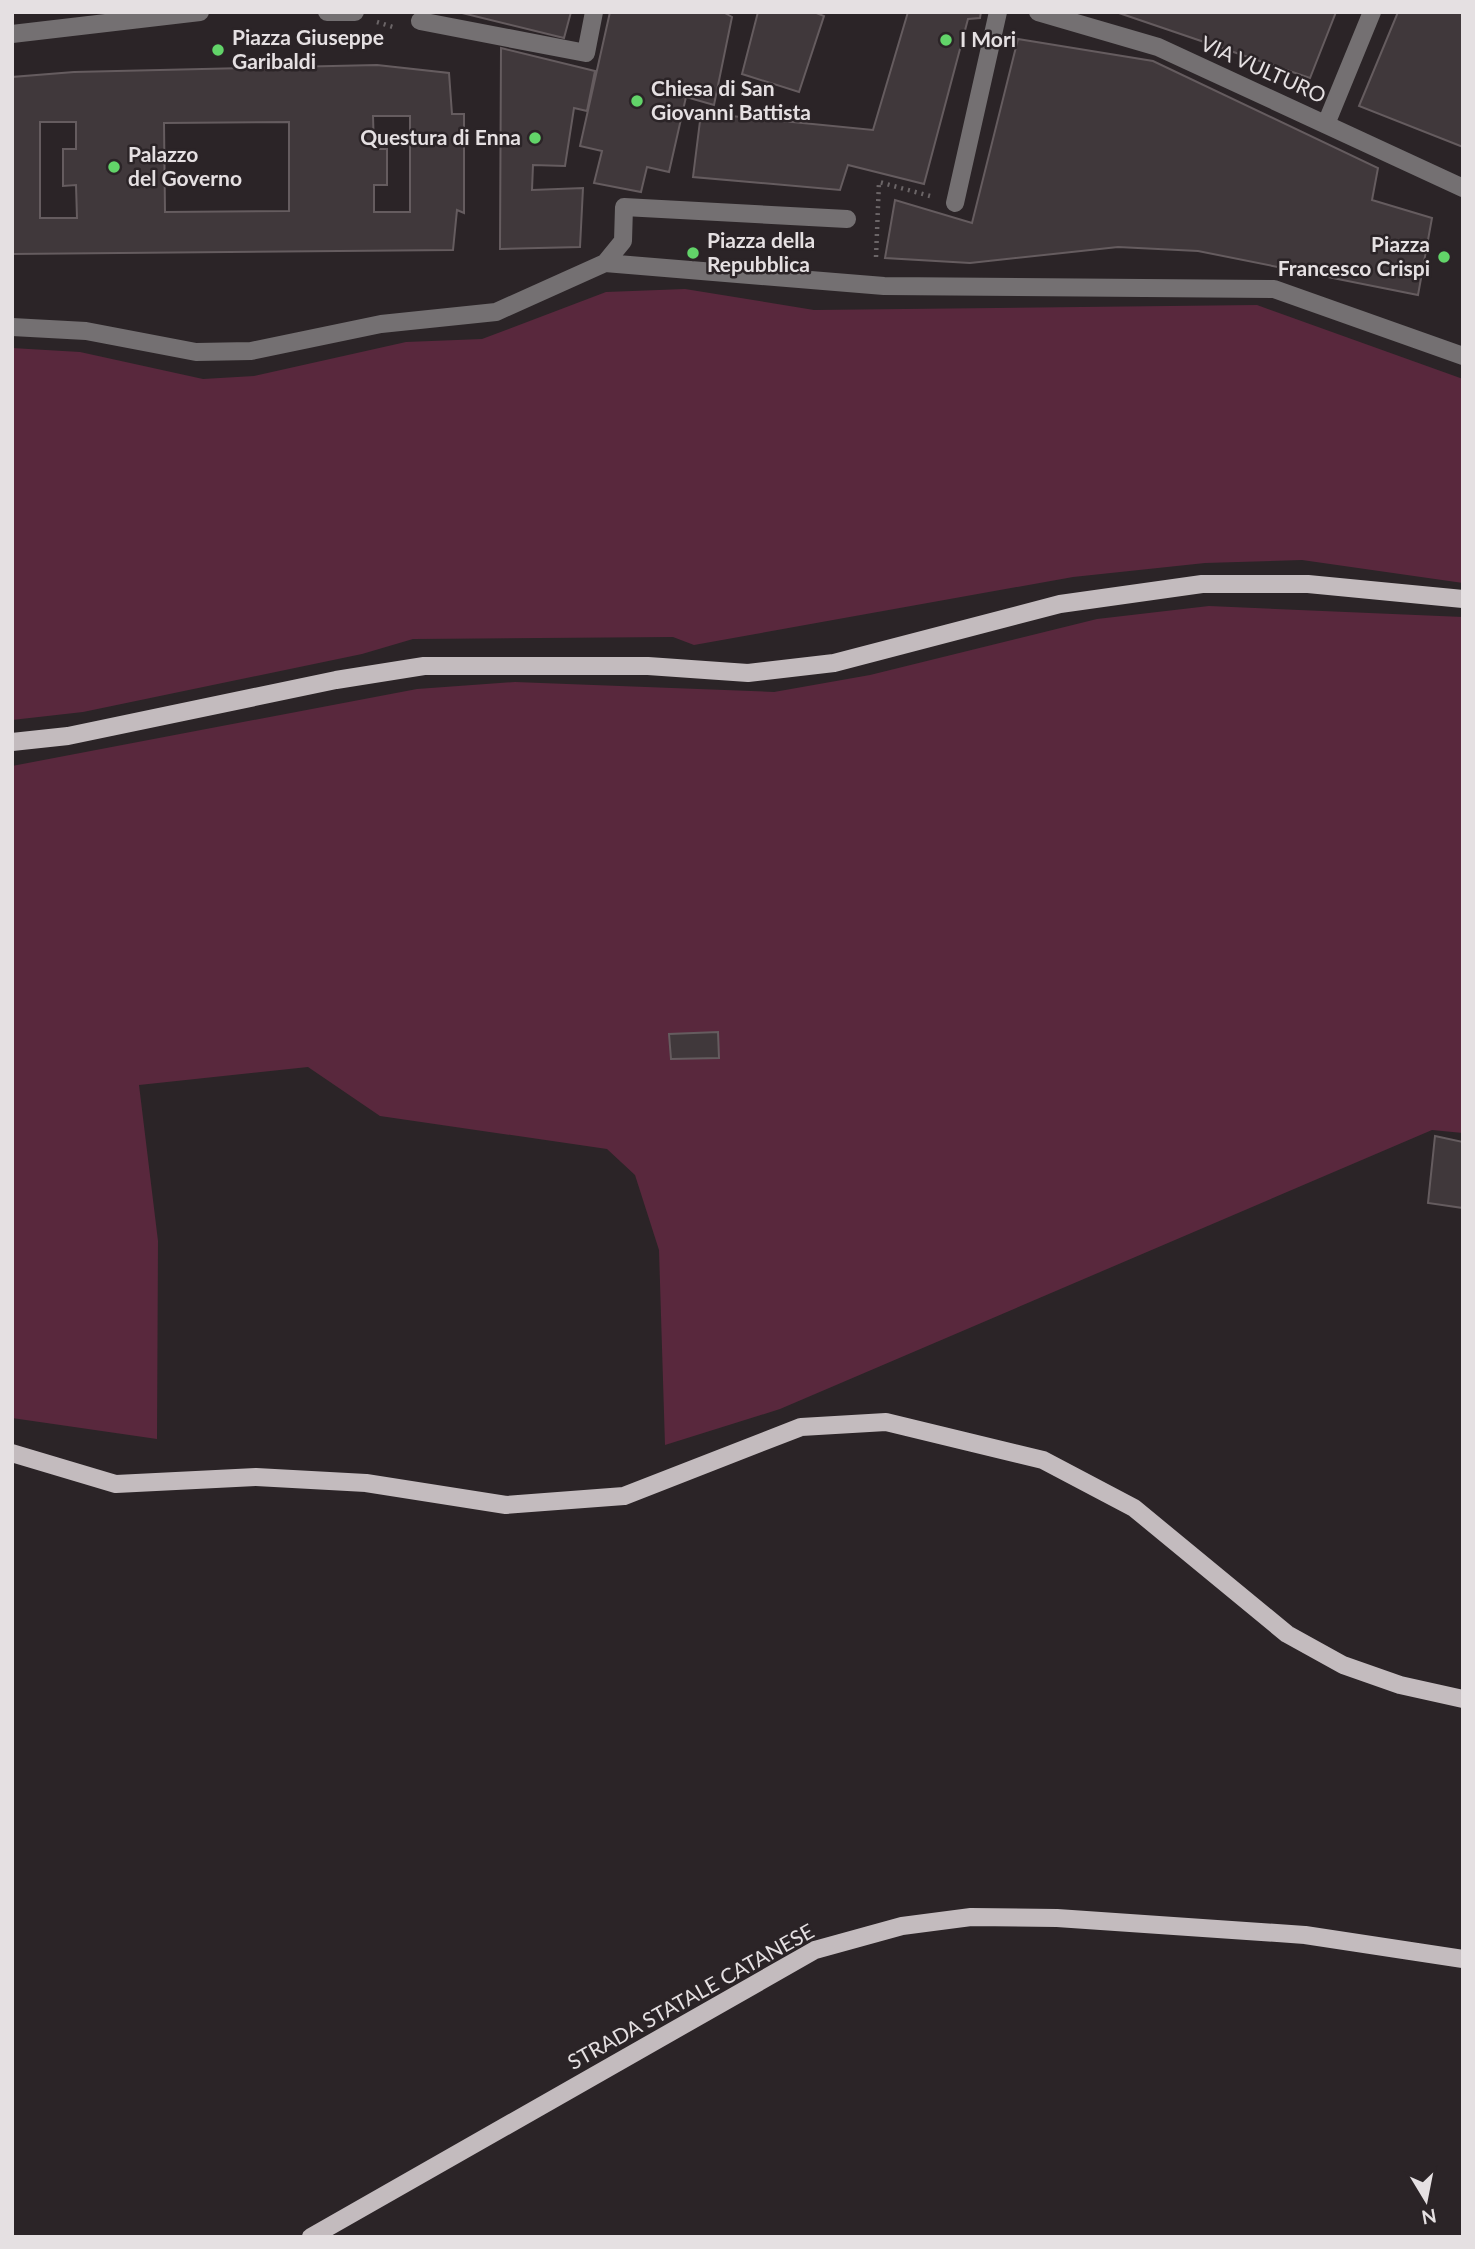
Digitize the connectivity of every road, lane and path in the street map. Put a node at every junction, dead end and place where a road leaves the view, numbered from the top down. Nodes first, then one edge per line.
1 (200, 12) edge
2 (327, 12) edge
3 (355, 12) edge
4 (594, 12) edge
5 (998, 12) edge
6 (1038, 12) edge
7 (1372, 12) edge
8 (74, 19) edge
9 (420, 21) dead end
10 (12, 34) edge
11 (1326, 124) junction
12 (1463, 188) edge
13 (955, 203) joint
14 (847, 219) dead end
15 (605, 263) junction
16 (879, 286) junction
17 (12, 327) edge
18 (1463, 356) edge
19 (1463, 599) edge
20 (12, 742) edge
21 (12, 1453) edge
22 (1463, 1699) edge
23 (1463, 1959) edge
24 (311, 2237) edge

1 - 8 street
2 - 3 street
4 - 9 street
5 - 13 street
6 - 11 street, VIA VULTURO
7 - 11 street
8 - 10 street
11 - 12 street, VIA VULTURO
13 - 16 path
14 - 15 street
15 - 16 street
15 - 17 street
16 - 18 street
19 - 20 main road
21 - 22 main road
23 - 24 main road, STRADA STATALE CATANESE

